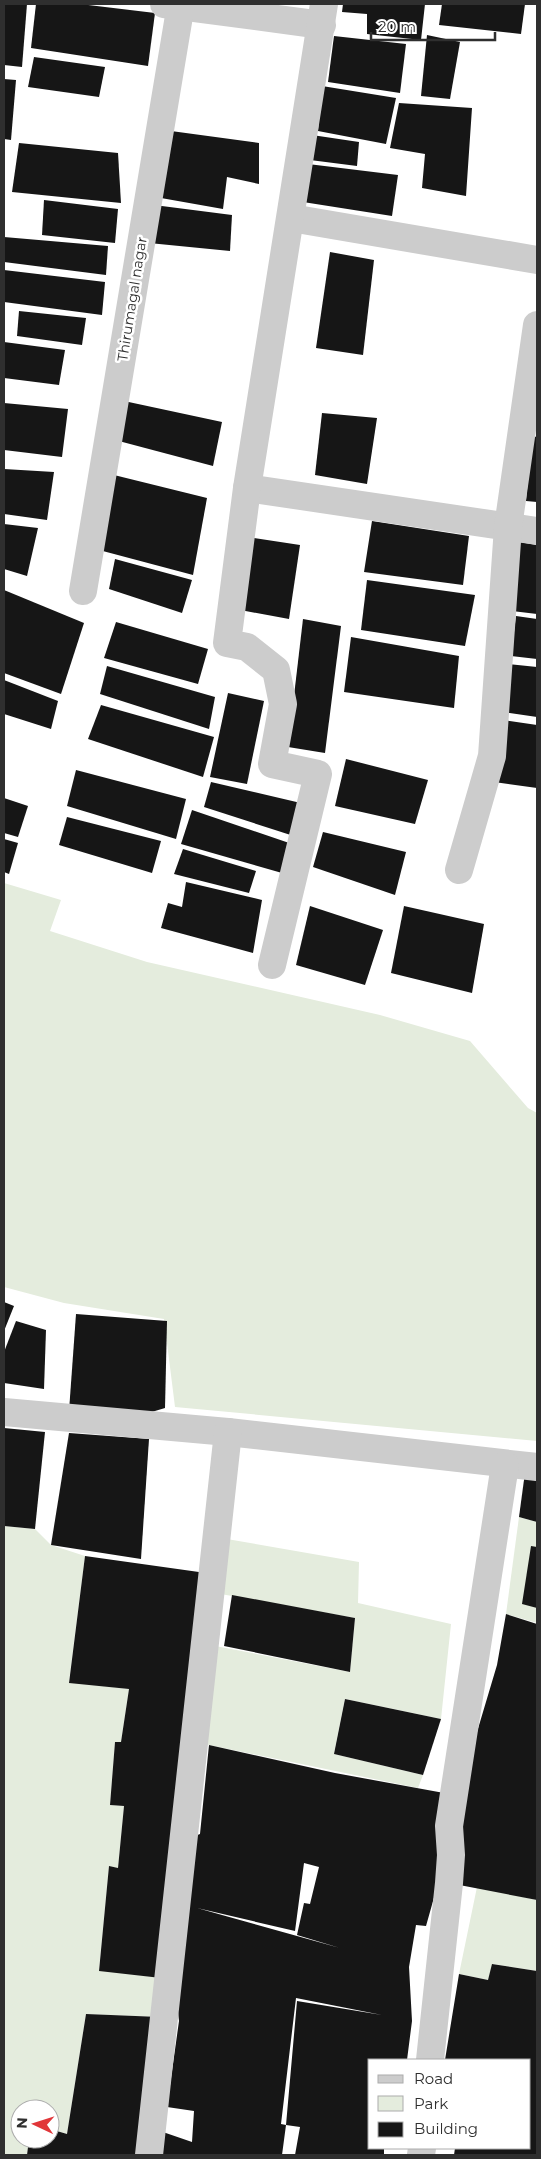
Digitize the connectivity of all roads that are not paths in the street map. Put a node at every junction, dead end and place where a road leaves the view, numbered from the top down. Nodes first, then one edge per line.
1 (175, 5) edge
2 (323, 14) edge
3 (291, 218) junction
4 (537, 260) edge
5 (537, 325) edge
6 (247, 488) junction
7 (508, 527) junction
8 (537, 531) edge
9 (83, 591) dead end
10 (459, 870) dead end
11 (272, 965) dead end
12 (4, 1412) edge
13 (228, 1432) junction
14 (505, 1465) junction
15 (537, 1467) edge
16 (430, 2059) edge
17 (149, 2155) edge

1 - 2 street
1 - 9 street, Thirumagal nagar
2 - 3 street
3 - 4 street
3 - 6 street
5 - 7 street
6 - 7 street
6 - 11 street
7 - 8 street
7 - 10 street
12 - 13 street
13 - 14 street
13 - 17 street
14 - 15 street
14 - 16 street

